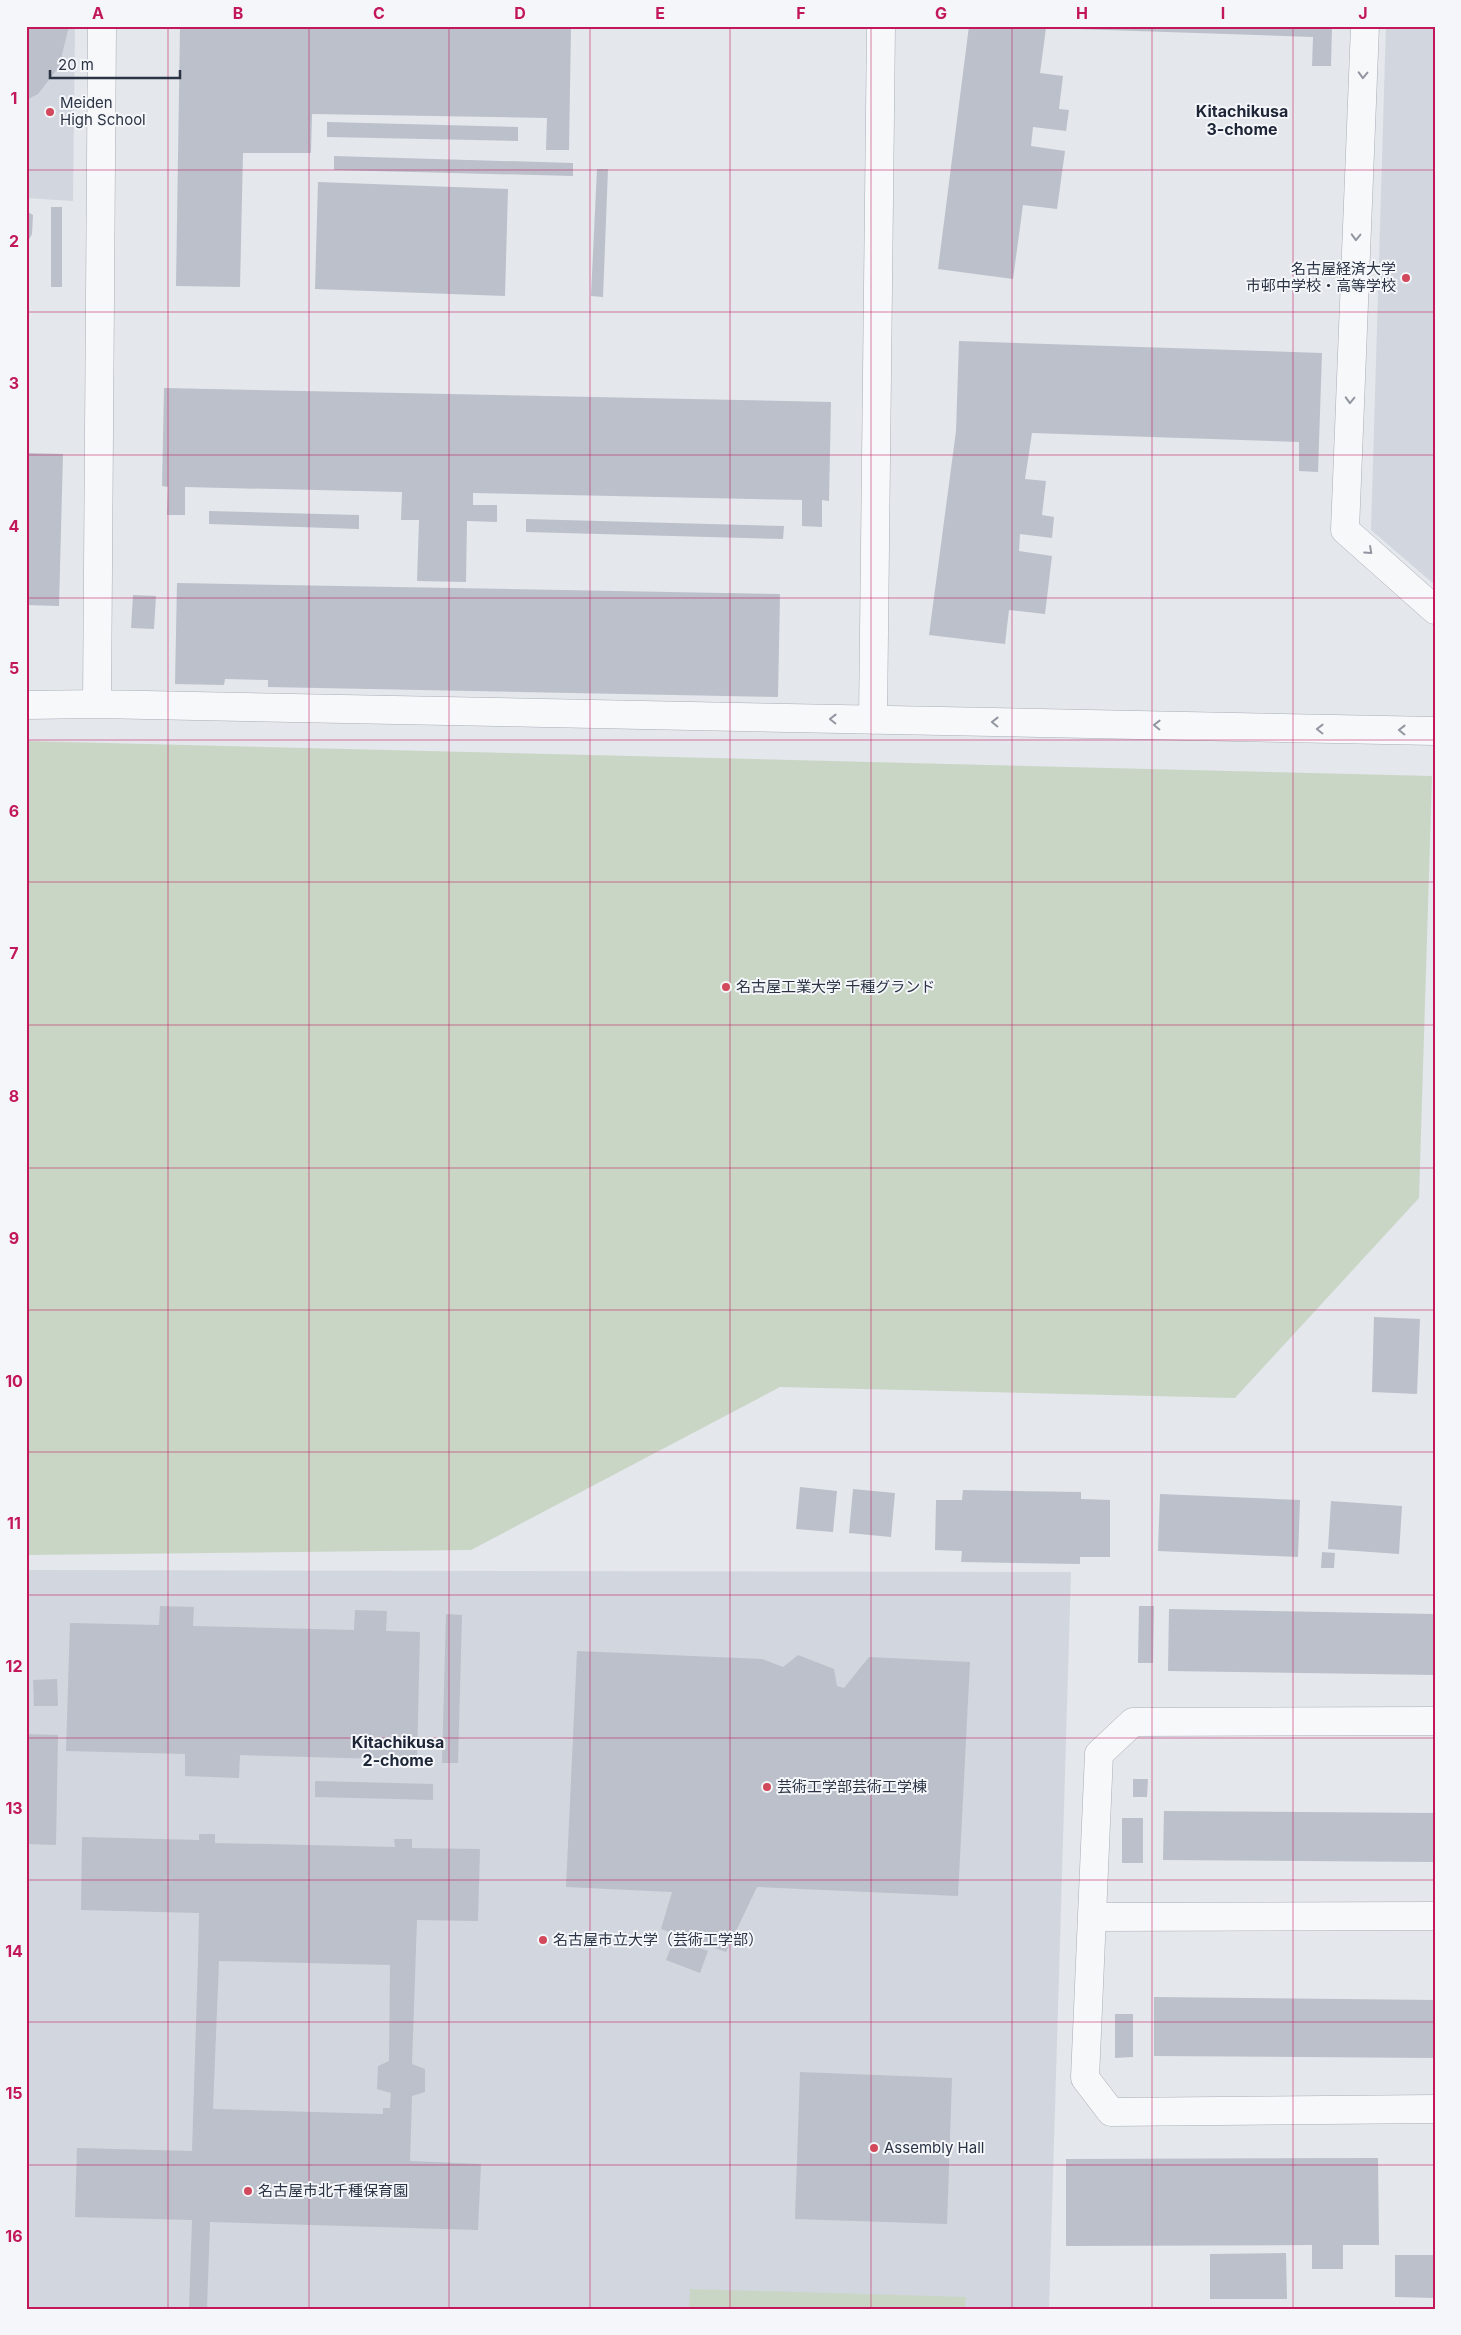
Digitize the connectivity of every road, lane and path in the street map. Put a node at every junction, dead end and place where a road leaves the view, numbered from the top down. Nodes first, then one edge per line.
1 (102, 26) edge
2 (881, 26) edge
3 (1365, 26) edge
4 (1435, 610) edge
5 (96, 704) junction
6 (26, 705) edge
7 (873, 720) junction
8 (1435, 731) edge
9 (1435, 1721) edge
10 (1435, 1916) edge
11 (1092, 1917) junction
12 (1435, 2108) edge

1 - 5 street
2 - 7 street
3 -> 4 street
5 - 6 street
7 -> 5 street
8 -> 7 street
9 - 11 street
10 - 11 street
11 - 12 street

